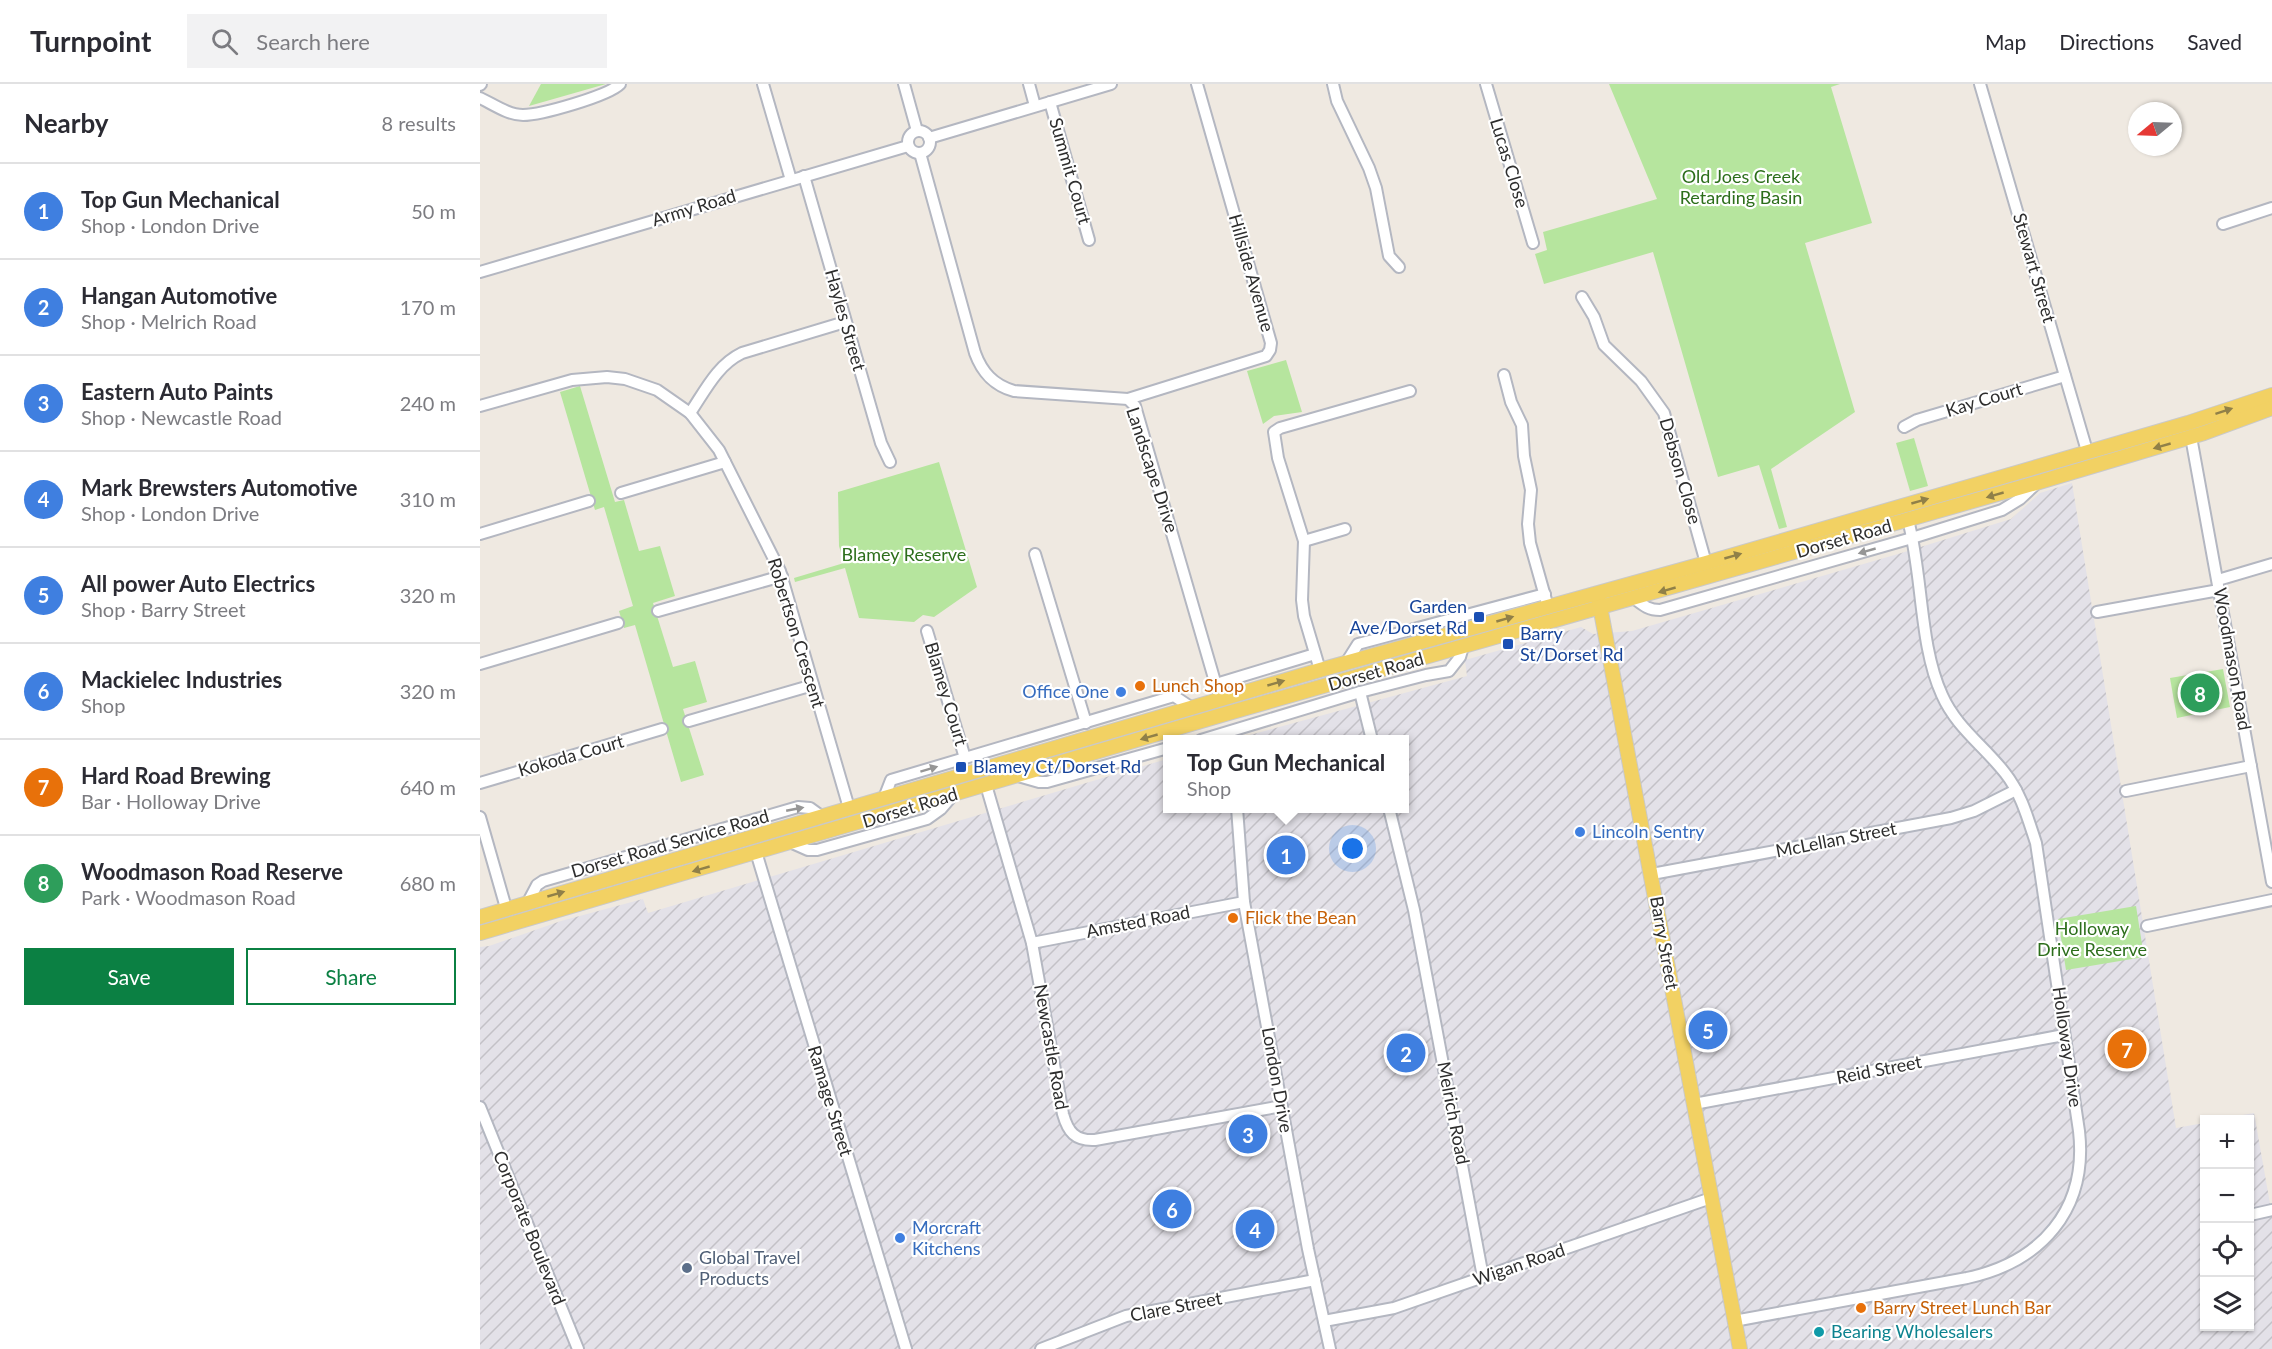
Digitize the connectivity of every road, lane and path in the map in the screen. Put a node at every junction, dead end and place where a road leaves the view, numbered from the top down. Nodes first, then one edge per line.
1 (620, 84) edge
2 (763, 84) edge
3 (904, 84) edge
4 (1029, 84) edge
5 (1111, 84) edge
6 (1197, 84) edge
7 (1333, 84) edge
8 (1486, 84) edge
9 (1980, 84) edge
10 (480, 98) edge
11 (1050, 102) junction
12 (1035, 106) junction
13 (917, 130) junction
14 (929, 138) junction
15 (908, 146) junction
16 (920, 153) junction
17 (804, 176) junction
18 (790, 180) junction
19 (2272, 208) edge
20 (2223, 224) dead end
21 (1089, 240) dead end
22 (1533, 243) dead end
23 (1399, 267) dead end
24 (480, 272) edge
25 (1582, 297) dead end
26 (845, 322) junction
27 (1504, 375) dead end
28 (2066, 376) junction
29 (1410, 391) dead end
30 (2272, 395) edge
31 (1128, 399) junction
32 (480, 406) edge
33 (2272, 408) edge
34 (690, 413) junction
35 (2188, 423) junction
36 (1904, 427) dead end
37 (2191, 437) junction
38 (2087, 452) junction
39 (725, 462) junction
40 (890, 462) dead end
41 (2092, 466) junction
42 (2036, 483) junction
43 (621, 493) dead end
44 (589, 501) dead end
45 (1908, 520) junction
46 (1345, 529) dead end
47 (480, 534) edge
48 (1912, 538) junction
49 (1304, 541) junction
50 (1035, 554) dead end
51 (1706, 563) junction
52 (2272, 564) edge
53 (782, 576) junction
54 (2218, 585) junction
55 (1597, 593) junction
56 (1635, 599) junction
57 (1546, 600) junction
58 (1601, 608) junction
59 (658, 611) dead end
60 (2097, 612) dead end
61 (618, 623) dead end
62 (927, 631) dead end
63 (1452, 633) junction
64 (1463, 647) junction
65 (1315, 654) junction
66 (1346, 663) junction
67 (480, 664) edge
68 (1320, 670) junction
69 (1215, 684) junction
70 (813, 685) junction
71 (1360, 692) junction
72 (1220, 699) junction
73 (1192, 708) junction
74 (1225, 714) junction
75 (689, 721) dead end
76 (1086, 723) junction
77 (662, 729) dead end
78 (1066, 729) junction
79 (1226, 735) edge
80 (1371, 735) edge
81 (1163, 749) edge
82 (1042, 751) junction
83 (964, 758) junction
84 (2251, 766) junction
85 (1018, 776) junction
86 (480, 783) edge
87 (986, 785) junction
88 (2016, 790) junction
89 (2126, 791) dead end
90 (952, 795) junction
91 (884, 798) junction
92 (849, 808) junction
93 (1237, 813) edge
94 (1390, 813) edge
95 (821, 816) junction
96 (480, 817) edge
97 (854, 824) junction
98 (751, 837) junction
99 (2268, 839) edge
100 (790, 842) junction
101 (756, 852) junction
102 (630, 873) junction
103 (1652, 874) junction
104 (2272, 882) edge
105 (645, 885) junction
106 (2272, 900) edge
107 (528, 902) junction
108 (1244, 902) junction
109 (506, 908) junction
110 (480, 917) edge
111 (511, 924) junction
112 (2147, 926) dead end
113 (480, 933) edge
114 (1032, 943) junction
115 (2064, 1035) junction
116 (1694, 1104) junction
117 (1282, 1106) junction
118 (480, 1107) edge
119 (1711, 1198) junction
120 (2272, 1210) edge
121 (2254, 1214) edge
122 (1483, 1277) junction
123 (1315, 1280) junction
124 (1324, 1321) junction
125 (1734, 1321) junction
126 (578, 1349) edge
127 (906, 1349) edge
128 (1041, 1349) edge
129 (1330, 1349) edge
130 (1740, 1349) edge

1 - 10 street
2 - 18 street
3 - 13 street
4 - 12 street
5 - 11 street
6 - 31 street, Hillside Avenue
7 - 23 street
8 - 22 street, Lucas Close
9 - 28 street, Stewart Street
11 - 12 street
11 - 21 street, Summit Court
12 - 14 street
13 - 14 street
13 - 15 street
14 - 16 street
15 - 16 street
15 - 17 street, Army Road
16 - 31 street, Landscape Drive
17 - 18 street, Army Road
17 - 26 street, Hayles Street
18 - 24 street, Army Road
19 - 20 street
25 - 51 street, Debson Close
26 - 34 street
26 - 40 street, Hayles Street
27 - 57 street
28 - 36 street, Kay Court
28 - 38 street, Stewart Street
29 - 49 street
35 -> 30 main road, Dorset Road
31 - 69 street, Landscape Drive
32 - 34 street, Robertson Crescent
33 - 37 main road, Dorset Road
34 - 39 street, Robertson Crescent
35 - 37 main road
35 - 38 main road, Dorset Road
37 -> 41 main road, Dorset Road
37 - 54 street, Woodmason Road
38 - 41 main road
51 -> 38 main road, Dorset Road
39 - 43 street
39 - 53 street, Robertson Crescent
41 - 42 main road, Dorset Road
42 -> 45 main road, Dorset Road
42 - 48 street
44 - 47 street
45 - 48 street, Holloway Drive
45 -> 56 main road, Dorset Road
46 - 49 street
48 -> 56 street
48 - 88 street, Holloway Drive
49 - 65 street
50 - 76 street
51 - 55 main road, Dorset Road
52 - 54 street
53 - 59 street
53 - 70 street, Robertson Crescent
54 - 60 street
54 - 84 street, Woodmason Road
55 - 57 main road, Dorset Road
55 - 58 main road, Barry Street
56 - 58 main road, Dorset Road
63 -> 57 main road, Dorset Road
57 - 66 street
58 - 64 main road, Dorset Road
58 - 103 main road, Barry Street
61 - 67 street
62 - 83 street, Blamey Court
63 - 64 main road
63 - 66 main road, Dorset Road
64 - 71 street
64 - 74 main road, Dorset Road
65 - 68 street
65 - 69 street
66 - 68 main road, Dorset Road
72 -> 68 main road, Dorset Road
69 - 72 street, Landscape Drive
70 - 75 street
70 - 92 street, Robertson Crescent
71 - 79 street
71 - 80 street
72 - 73 main road, Dorset Road
72 - 74 main road
73 - 76 street
73 - 82 main road, Dorset Road
74 -> 85 main road, Dorset Road
76 - 78 street
77 - 86 street, Kokoda Court
78 - 82 street
78 - 83 street
81 - 85 street
82 - 91 main road, Dorset Road
91 -> 83 street
84 - 89 street
84 - 99 street, Woodmason Road
85 - 87 main road, Dorset Road
87 - 90 main road, Dorset Road
87 - 114 street, Newcastle Road
88 - 103 street, McLellan Street
88 - 115 street, Holloway Drive
90 - 97 main road, Dorset Road
90 - 100 street, Dorset Road Service Road
91 - 92 main road, Dorset Road
92 - 95 main road, Dorset Road
92 - 97 main road
93 - 108 street, London Drive
94 - 122 street, Melrich Road
95 - 98 main road, Dorset Road
107 -> 95 street, Dorset Road Service Road
96 - 109 street
97 - 100 main road, Dorset Road
98 - 101 main road
98 - 102 main road, Dorset Road
99 - 104 street, Woodmason Road
100 - 101 main road, Dorset Road
101 -> 105 main road, Dorset Road
101 - 127 street, Ramage Street
102 - 105 main road
107 -> 102 main road, Dorset Road
103 - 116 main road, Barry Street
105 - 111 main road, Dorset Road
106 - 112 street
107 - 109 main road, Dorset Road
108 - 114 street, Amsted Road
108 - 117 street, London Drive
109 - 110 main road, Dorset Road
109 - 111 main road
111 - 113 main road, Dorset Road
114 - 117 street, Newcastle Road
115 - 116 street, Reid Street
115 - 125 street, Holloway Drive
116 - 119 main road, Barry Street
117 - 123 street, London Drive
118 - 126 street, Corporate Boulevard
119 - 122 street, Wigan Road
119 - 125 main road, Barry Street
120 - 121 street
122 - 124 street, Wigan Road
123 - 124 street, London Drive
123 - 128 street, Clare Street
124 - 129 street, London Drive
125 - 130 main road, Barry Street

